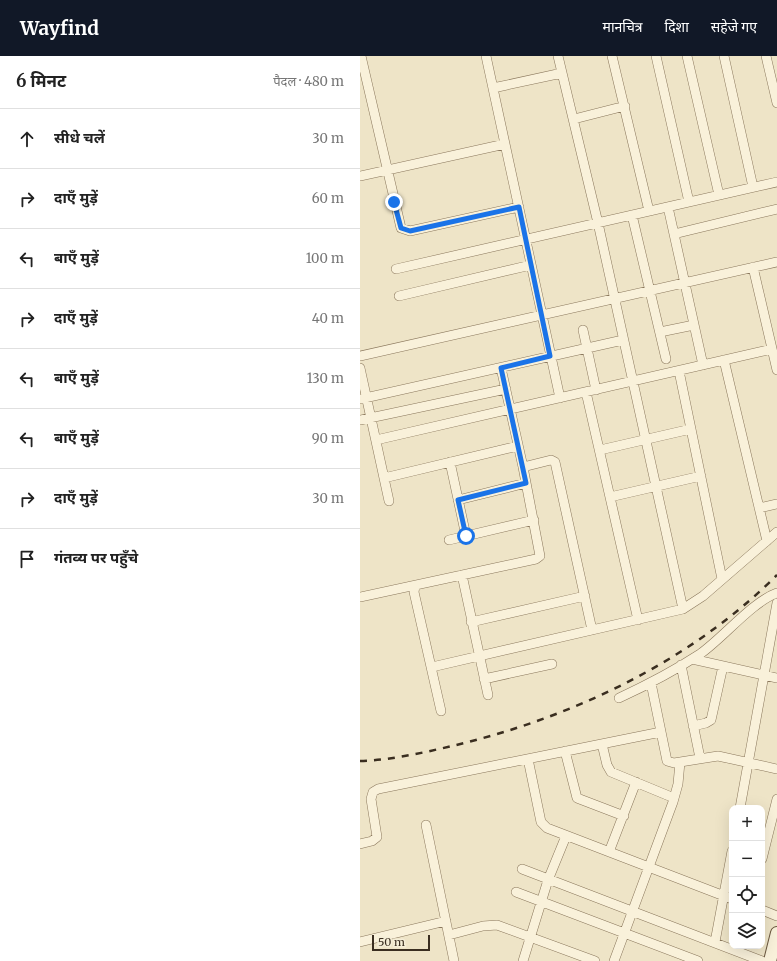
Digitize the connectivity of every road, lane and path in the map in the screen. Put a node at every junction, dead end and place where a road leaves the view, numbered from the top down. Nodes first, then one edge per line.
1 (361, 56) edge
2 (486, 56) edge
3 (558, 56) edge
4 (612, 56) edge
5 (656, 56) edge
6 (687, 56) edge
7 (724, 56) edge
8 (766, 56) edge
9 (562, 73) junction
10 (493, 88) junction
11 (777, 103) edge
12 (625, 106) junction
13 (574, 119) junction
14 (505, 144) junction
15 (386, 170) junction
16 (360, 176) edge
17 (777, 182) edge
18 (753, 187) junction
19 (719, 195) junction
20 (689, 202) junction
21 (519, 207) junction
22 (668, 207) junction
23 (777, 209) edge
24 (649, 211) junction
25 (632, 215) junction
26 (598, 223) junction
27 (674, 234) junction
28 (525, 239) junction
29 (777, 262) edge
30 (531, 265) junction
31 (753, 267) junction
32 (396, 269) dead end
33 (684, 282) junction
34 (650, 290) junction
35 (399, 296) dead end
36 (615, 299) junction
37 (542, 315) junction
38 (694, 325) junction
39 (583, 330) dead end
40 (660, 332) junction
41 (623, 340) junction
42 (587, 348) junction
43 (774, 354) edge
44 (360, 356) edge
45 (550, 356) junction
46 (666, 359) dead end
47 (724, 360) junction
48 (703, 365) junction
49 (360, 368) edge
50 (501, 368) junction
51 (777, 370) edge
52 (679, 371) junction
53 (632, 381) junction
54 (506, 389) junction
55 (596, 390) junction
56 (586, 392) junction
57 (364, 398) edge
58 (560, 398) junction
59 (510, 408) junction
60 (371, 418) junction
61 (360, 420) edge
62 (691, 429) junction
63 (376, 440) junction
64 (644, 440) junction
65 (518, 446) junction
66 (600, 450) junction
67 (450, 462) junction
68 (523, 467) junction
69 (701, 476) junction
70 (384, 478) junction
71 (526, 483) junction
72 (655, 488) junction
73 (610, 497) junction
74 (458, 500) junction
75 (389, 501) dead end
76 (777, 504) edge
77 (759, 508) junction
78 (534, 520) junction
79 (777, 532) edge
80 (466, 536) junction
81 (449, 540) dead end
82 (767, 541) junction
83 (462, 575) junction
84 (722, 579) junction
85 (414, 586) junction
86 (777, 593) edge
87 (584, 596) junction
88 (360, 597) edge
89 (777, 603) edge
90 (683, 609) junction
91 (638, 620) junction
92 (471, 622) junction
93 (592, 630) junction
94 (478, 658) junction
95 (692, 659) junction
96 (552, 664) dead end
97 (681, 665) junction
98 (723, 666) junction
99 (432, 667) junction
100 (764, 675) junction
101 (777, 678) edge
102 (484, 679) junction
103 (651, 683) junction
104 (488, 695) dead end
105 (619, 698) dead end
106 (441, 711) dead end
107 (693, 726) junction
108 (661, 732) junction
109 (602, 744) junction
110 (565, 751) junction
111 (528, 758) junction
112 (700, 758) junction
113 (680, 762) junction
114 (748, 762) junction
115 (777, 769) edge
116 (636, 782) junction
117 (674, 798) junction
118 (777, 799) edge
119 (741, 805) edge
120 (624, 816) junction
121 (426, 825) dead end
122 (566, 836) junction
123 (360, 844) edge
124 (765, 847) edge
125 (609, 852) junction
126 (647, 867) junction
127 (522, 870) dead end
128 (730, 877) edge
129 (548, 880) junction
130 (516, 892) dead end
131 (728, 898) edge
132 (541, 901) junction
133 (765, 911) edge
134 (631, 912) junction
135 (777, 916) edge
136 (446, 921) junction
137 (624, 932) junction
138 (777, 933) edge
139 (449, 935) junction
140 (529, 937) junction
141 (360, 942) edge
142 (715, 942) junction
143 (454, 961) edge
144 (523, 961) edge
145 (595, 961) edge
146 (614, 961) edge
147 (698, 961) edge
148 (762, 961) edge
149 (770, 961) edge

1 - 15 street
2 - 10 street
3 - 9 street
4 - 12 street
5 - 20 street
6 - 19 street
7 - 18 street
8 - 11 street
9 - 10 street
9 - 13 street
10 - 14 street
12 - 13 street
12 - 24 street
13 - 26 street
14 - 15 street
14 - 21 street
15 - 16 street
15 - 21 street
17 - 18 street
18 - 19 street
19 - 20 street
20 - 22 street
21 - 28 street
22 - 24 street
22 - 27 street
23 - 27 street
24 - 25 street
25 - 26 street
25 - 34 street
26 - 28 street
26 - 36 street
27 - 33 street
28 - 30 street
28 - 32 street
29 - 31 street
30 - 35 street
30 - 37 street
31 - 33 street
31 - 43 street
33 - 34 street
33 - 38 street
34 - 36 street
34 - 40 street
36 - 37 street
36 - 41 street
37 - 44 street
37 - 45 street
38 - 40 street
38 - 48 street
39 - 42 street
40 - 46 street
41 - 42 street
41 - 53 street
42 - 45 street
42 - 55 street
43 - 47 street
43 - 51 street
45 - 50 street
45 - 58 street
47 - 48 street
47 - 77 street
48 - 52 street
49 - 57 street
50 - 54 street
50 - 57 street
52 - 53 street
52 - 62 street
53 - 55 street
53 - 64 street
54 - 59 street
54 - 60 street
55 - 56 street
56 - 58 street
56 - 66 street
57 - 60 street
58 - 59 street
59 - 63 street
59 - 65 street
60 - 61 street
60 - 63 street
62 - 64 street
62 - 69 street
63 - 70 street
64 - 66 street
64 - 72 street
65 - 67 street
65 - 68 street
66 - 73 street
67 - 70 street
67 - 74 street
68 - 71 street
68 - 87 street
69 - 72 street
69 - 84 street
70 - 75 street
71 - 74 street
71 - 78 street
72 - 73 street
72 - 90 street
73 - 91 street
74 - 80 street
76 - 77 street
77 - 82 street
78 - 80 street
78 - 83 street
79 - 82 street
80 - 81 street
82 - 84 street
83 - 85 street
83 - 92 street
84 - 90 street
85 - 88 street
85 - 99 street
86 - 95 street
87 - 92 street
87 - 93 street
89 - 100 street
90 - 91 street
91 - 93 street
92 - 94 street
93 - 94 street
94 - 99 street
94 - 102 street
95 - 97 street
95 - 98 street
96 - 102 street
97 - 103 street
97 - 107 street
98 - 100 street
98 - 107 street
99 - 106 street
100 - 101 street
100 - 114 street
102 - 104 street
103 - 105 street
103 - 108 street
107 - 112 street
108 - 109 street
108 - 113 street
109 - 110 street
109 - 116 street
110 - 111 street
110 - 120 street
111 - 122 street
111 - 123 street
112 - 113 street
112 - 114 street
113 - 117 street
114 - 115 street
114 - 119 street
116 - 117 street
116 - 120 street
117 - 126 street
118 - 124 street
120 - 125 street
121 - 136 street
122 - 125 street
122 - 129 street
125 - 126 street
126 - 131 street
126 - 134 street
127 - 129 street
128 - 131 street
129 - 132 street
129 - 134 street
130 - 132 street
131 - 142 street
132 - 137 street
132 - 140 street
133 - 135 street
134 - 137 street
134 - 142 street
136 - 139 street
136 - 141 street
137 - 146 street
137 - 147 street
138 - 149 street
139 - 140 street
139 - 143 street
140 - 144 street
140 - 145 street
142 - 148 street

